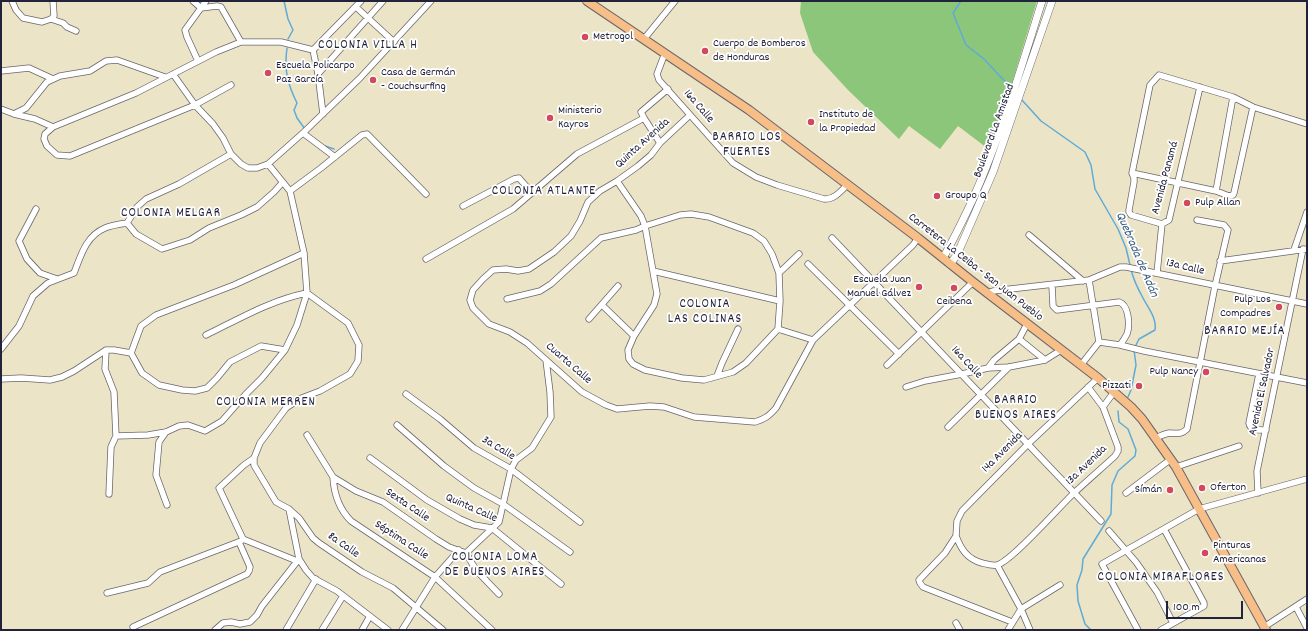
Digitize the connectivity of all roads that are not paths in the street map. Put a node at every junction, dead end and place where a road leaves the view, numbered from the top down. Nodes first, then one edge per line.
1 (12, 1) edge
2 (53, 1) edge
3 (193, 1) edge
4 (206, 1) edge
5 (360, 1) edge
6 (383, 1) edge
7 (431, 1) edge
8 (587, 1) edge
9 (675, 1) edge
10 (1042, 1) edge
11 (1052, 1) edge
12 (356, 7) junction
13 (201, 8) junction
14 (369, 18) junction
15 (52, 19) junction
16 (76, 31) dead end
17 (644, 39) junction
18 (241, 42) junction
19 (394, 42) junction
20 (313, 50) junction
21 (665, 53) junction
22 (198, 61) junction
23 (1, 71) edge
24 (173, 74) junction
25 (318, 74) junction
26 (165, 77) junction
27 (53, 79) junction
28 (231, 85) dead end
29 (1200, 87) junction
30 (668, 89) junction
31 (1233, 97) junction
32 (195, 105) junction
33 (1253, 107) junction
34 (1, 109) edge
35 (14, 114) junction
36 (323, 114) junction
37 (690, 115) junction
38 (644, 118) junction
39 (1307, 124) edge
40 (53, 127) junction
41 (303, 133) junction
42 (660, 143) junction
43 (231, 154) junction
44 (335, 157) junction
45 (268, 164) junction
46 (1132, 173) junction
47 (617, 182) junction
48 (1178, 182) junction
49 (282, 183) junction
50 (848, 184) junction
51 (290, 191) junction
52 (1216, 191) junction
53 (532, 193) junction
54 (426, 194) dead end
55 (463, 206) dead end
56 (36, 209) dead end
57 (1307, 212) edge
58 (1197, 220) dead end
59 (127, 223) junction
60 (1162, 224) junction
61 (645, 226) junction
62 (1029, 235) dead end
63 (832, 238) dead end
64 (918, 238) junction
65 (1305, 249) edge
66 (1294, 250) junction
67 (304, 253) junction
68 (799, 254) dead end
69 (942, 258) junction
70 (426, 259) dead end
71 (1220, 261) junction
72 (808, 264) dead end
73 (950, 264) junction
74 (653, 271) junction
75 (779, 273) junction
76 (1157, 273) junction
77 (57, 279) junction
78 (1086, 281) junction
79 (875, 282) junction
80 (973, 282) junction
81 (1052, 285) junction
82 (618, 286) dead end
83 (1215, 286) junction
84 (307, 293) junction
85 (987, 293) junction
86 (507, 299) dead end
87 (470, 300) joint
88 (780, 301) junction
89 (1293, 301) junction
90 (1307, 304) edge
91 (602, 305) junction
92 (849, 305) junction
93 (1093, 306) junction
94 (589, 319) dead end
95 (1028, 324) junction
96 (738, 329) dead end
97 (778, 329) junction
98 (922, 332) junction
99 (206, 336) dead end
100 (634, 336) junction
101 (1020, 338) junction
102 (813, 340) junction
103 (1099, 342) junction
104 (1120, 345) junction
105 (1, 348) edge
106 (106, 350) junction
107 (285, 350) junction
108 (1061, 350) junction
109 (131, 353) junction
110 (899, 354) junction
111 (546, 360) junction
112 (1045, 360) junction
113 (1200, 362) junction
114 (888, 365) dead end
115 (1081, 365) junction
116 (1009, 367) junction
117 (988, 368) junction
118 (962, 374) junction
119 (1259, 374) junction
120 (717, 376) junction
121 (1098, 378) junction
122 (1277, 378) junction
123 (1, 379) edge
124 (1307, 383) edge
125 (906, 387) dead end
126 (1088, 387) junction
127 (1114, 392) junction
128 (406, 394) dead end
129 (981, 394) junction
130 (1103, 407) junction
131 (397, 425) dead end
132 (948, 427) dead end
133 (1266, 430) junction
134 (166, 432) junction
135 (307, 435) dead end
136 (116, 436) junction
137 (1156, 438) junction
138 (1028, 444) junction
139 (1240, 446) dead end
140 (254, 458) junction
141 (370, 458) dead end
142 (1171, 459) junction
143 (1176, 467) junction
144 (511, 469) junction
145 (333, 477) junction
146 (1307, 479) edge
147 (1074, 493) junction
148 (1126, 493) dead end
149 (1258, 493) junction
150 (109, 494) dead end
151 (503, 504) junction
152 (167, 505) dead end
153 (289, 509) junction
154 (1199, 509) junction
155 (1101, 521) dead end
156 (580, 522) dead end
157 (492, 528) junction
158 (1164, 529) junction
159 (1109, 531) dead end
160 (956, 536) junction
161 (241, 541) junction
162 (459, 550) junction
163 (1126, 550) junction
164 (570, 552) dead end
165 (466, 553) junction
166 (298, 560) junction
167 (997, 565) junction
168 (435, 577) junction
169 (316, 580) junction
170 (561, 584) dead end
171 (1060, 585) dead end
172 (107, 594) dead end
173 (499, 594) dead end
174 (343, 596) junction
175 (1307, 599) edge
176 (1296, 606) junction
177 (416, 607) junction
178 (1021, 609) junction
179 (370, 616) junction
180 (1012, 622) junction
181 (956, 623) dead end
182 (1173, 623) junction
183 (133, 627) dead end
184 (487, 627) edge
185 (1265, 628) edge
186 (1307, 628) edge
187 (215, 630) edge
188 (286, 630) edge
189 (322, 630) edge
190 (362, 630) edge
191 (388, 630) edge
192 (402, 630) edge
193 (444, 630) edge
194 (492, 630) edge
195 (960, 630) edge
196 (1008, 630) edge
197 (1030, 630) edge
198 (1138, 630) edge
199 (1161, 630) edge

1 - 15 street
2 - 15 street
3 - 13 street
4 - 13 street
5 - 12 street
6 - 14 street
7 - 19 street
8 - 17 main road, Carretera La Ceiba - San Juan Pueblo
9 - 17 street
10 - 69 street, Boulevard La Amistad
11 - 73 street, Boulevard La Amistad
12 - 14 street
12 - 20 street
13 - 18 street
13 - 22 street
14 - 19 street
14 - 25 street
15 - 16 street
17 - 21 main road, Carretera La Ceiba - San Juan Pueblo
18 - 20 street
18 - 22 street
19 - 36 street
20 - 25 street
21 - 30 street, 16a Calle
21 - 50 main road, Carretera La Ceiba - San Juan Pueblo
22 - 24 street
23 - 27 street
24 - 26 street
24 - 32 street
25 - 36 street
26 - 27 street
26 - 40 street
27 - 35 street
28 - 32 street
29 - 31 street
29 - 46 street
29 - 48 street, Avenida Panamá
30 - 37 street, 16a Calle
30 - 38 street
31 - 33 street
31 - 52 street
32 - 40 street
32 - 43 street
33 - 39 street
33 - 52 street
34 - 35 street
35 - 40 street
36 - 41 street
37 - 42 street, Quinta Avenida
37 - 50 street, 16a Calle
38 - 42 street
38 - 53 street
41 - 44 street
41 - 45 street
42 - 47 street, Quinta Avenida
43 - 45 street
43 - 59 street
44 - 51 street
44 - 54 street
45 - 49 street
46 - 48 street
46 - 60 street
47 - 61 street
47 - 87 street, Quinta Avenida
48 - 52 street
48 - 60 street, Avenida Panamá
49 - 51 street
49 - 59 street
50 - 64 main road, Carretera La Ceiba - San Juan Pueblo
51 - 67 street
53 - 55 street
53 - 70 street
56 - 77 street
57 - 66 street
58 - 71 street
59 - 77 street
60 - 76 street, Avenida Panamá
61 - 74 street
61 - 75 street
61 - 86 street
62 - 78 street
63 - 79 street, 16a Calle
64 - 69 main road, Carretera La Ceiba - San Juan Pueblo
64 - 79 street
65 - 66 street
65 - 89 street, Avenida El Salvador
66 - 71 street
67 - 84 street
67 - 109 street
68 - 75 street
69 - 73 main road, Carretera La Ceiba - San Juan Pueblo
71 - 83 street
72 - 92 street
73 - 80 main road, Carretera La Ceiba - San Juan Pueblo
74 - 88 street
74 - 100 street
75 - 88 street
76 - 78 street, 13a Calle
76 - 83 street, 13a Calle
77 - 105 street
78 - 81 street, 13a Calle
78 - 93 street
79 - 92 street
79 - 98 street, 16a Calle
80 - 85 main road, Carretera La Ceiba - San Juan Pueblo
80 - 98 street
81 - 85 street, 13a Calle
81 - 93 street
82 - 91 street
83 - 89 street, 13a Calle
83 - 113 street
84 - 99 street
84 - 107 street
84 - 140 street
85 - 95 main road, Carretera La Ceiba - San Juan Pueblo
87 - 111 street, Cuarta Calle
88 - 97 street
89 - 90 street, 13a Calle
89 - 122 street, Avenida El Salvador
91 - 94 street
91 - 100 street
92 - 102 street
92 - 110 street
93 - 103 street
93 - 104 street
95 - 101 street
95 - 108 main road, Carretera La Ceiba - San Juan Pueblo
96 - 120 street
97 - 102 street
97 - 120 street
98 - 110 street
98 - 118 street, 16a Calle
100 - 120 street
101 - 112 street
101 - 117 street
102 - 111 street, Cuarta Calle
103 - 104 street
103 - 115 street
104 - 113 street
106 - 109 street
106 - 123 street
106 - 136 street
107 - 109 street
107 - 134 street
108 - 112 street
108 - 115 main road, Carretera La Ceiba - San Juan Pueblo
110 - 114 street
111 - 144 street
112 - 116 street
113 - 119 street
113 - 137 street
115 - 121 main road, Carretera La Ceiba - San Juan Pueblo
116 - 117 street
116 - 129 street
117 - 118 street
118 - 125 street
118 - 129 street, 16a Calle
119 - 122 street
119 - 133 street
121 - 126 street, 14a Avenida
121 - 127 main road, Carretera La Ceiba - San Juan Pueblo
122 - 124 street
122 - 133 street, Avenida El Salvador
126 - 130 street, 13a Avenida
126 - 138 street, 14a Avenida
127 - 130 street
127 - 137 main road, Carretera La Ceiba - San Juan Pueblo
128 - 144 street, 3a Calle
129 - 132 street
129 - 138 street, 16a Calle
130 - 147 street, 13a Avenida
131 - 151 street
133 - 149 street, Avenida El Salvador
134 - 136 street
134 - 152 street
135 - 145 street, Sexta Calle
136 - 150 street
137 - 142 main road, Carretera La Ceiba - San Juan Pueblo
138 - 147 street, 16a Calle
138 - 160 street, 14a Avenida
139 - 143 street
140 - 153 street, 8a Calle
140 - 161 street
141 - 157 street, Quinta Calle
142 - 143 main road, Carretera La Ceiba - San Juan Pueblo
142 - 148 street
143 - 154 main road, Carretera La Ceiba - San Juan Pueblo
144 - 151 street
144 - 156 street, 3a Calle
145 - 162 street, Sexta Calle
145 - 168 street, Séptima Calle
146 - 149 street
147 - 155 street, 16a Calle
147 - 167 street, 13a Avenida
149 - 154 street
151 - 157 street
151 - 164 street
153 - 166 street
153 - 177 street, 8a Calle
154 - 158 street
154 - 185 main road, Carretera La Ceiba - San Juan Pueblo
157 - 165 street
157 - 170 street, Quinta Calle
158 - 163 street
158 - 182 street
159 - 163 street
160 - 167 street
160 - 180 street
161 - 166 street
161 - 172 street
161 - 183 street
162 - 165 street, Sexta Calle
162 - 168 street
163 - 182 street
163 - 198 street
165 - 173 street
166 - 169 street
166 - 187 street
167 - 178 street
168 - 177 street
168 - 184 street, Séptima Calle
169 - 174 street
169 - 188 street
171 - 178 street
174 - 179 street
174 - 189 street
175 - 176 street
176 - 185 street
176 - 186 street
177 - 192 street
177 - 193 street, 8a Calle
178 - 180 street
178 - 197 street
179 - 190 street
179 - 191 street
180 - 196 street
181 - 195 street
182 - 199 street
184 - 194 street, Séptima Calle

